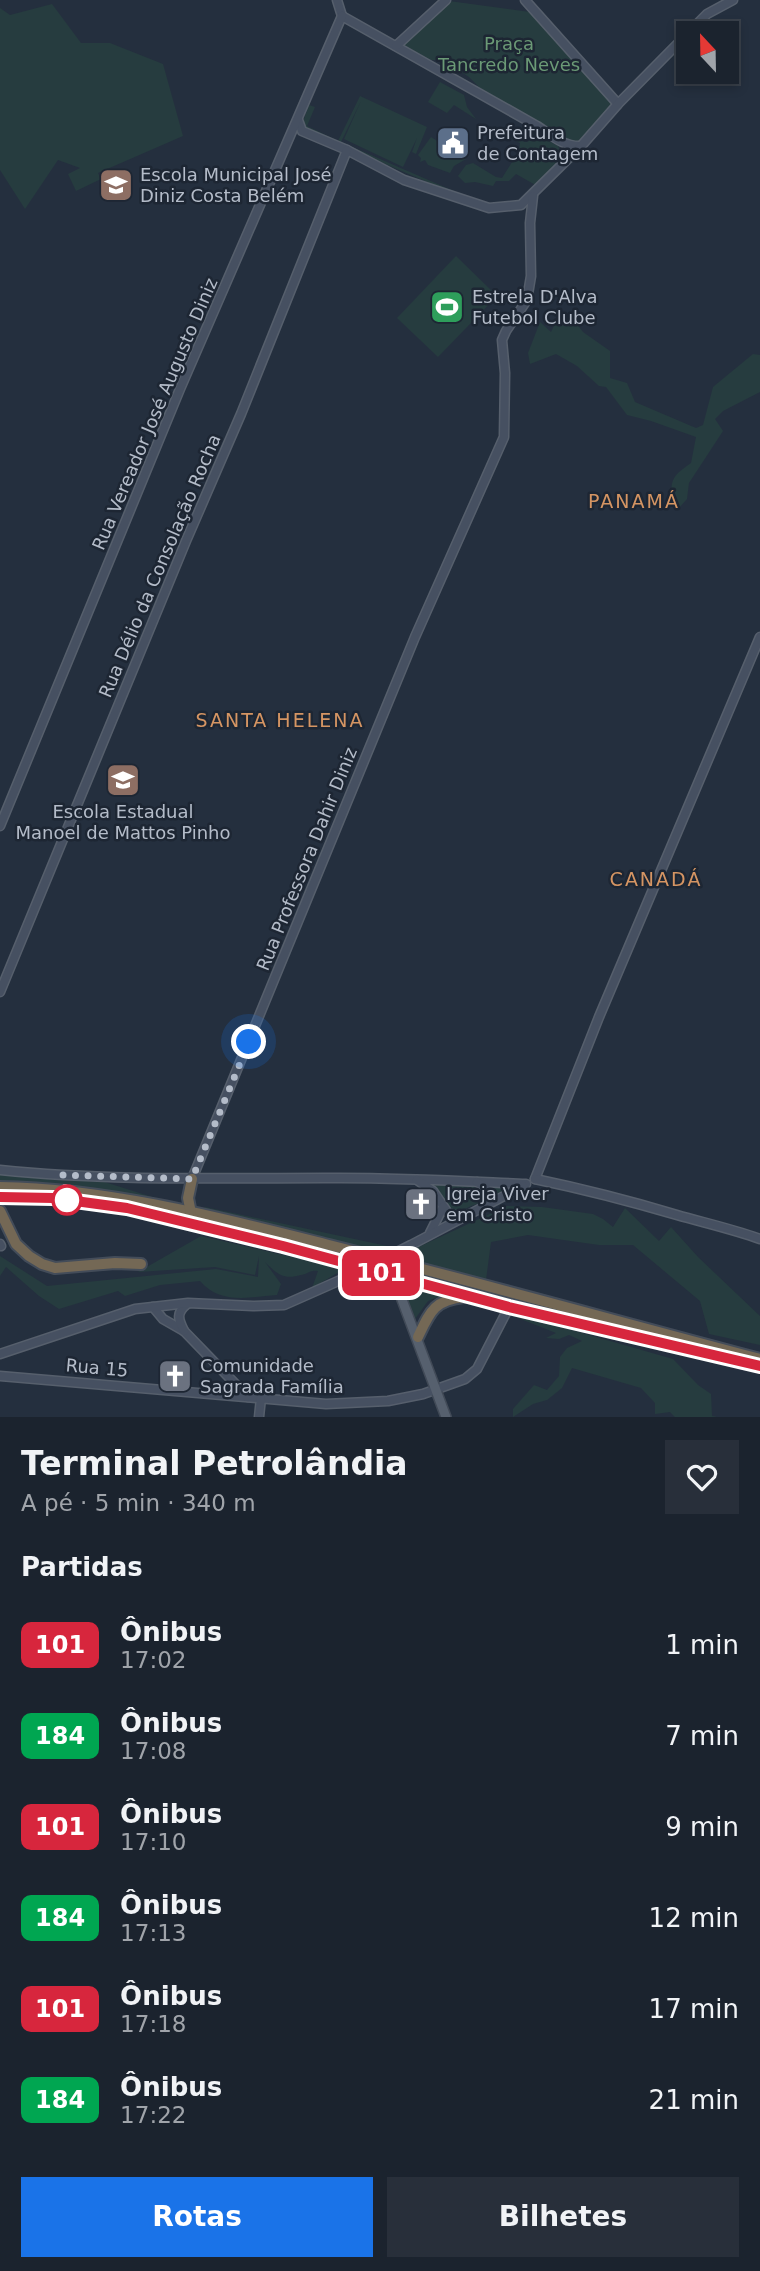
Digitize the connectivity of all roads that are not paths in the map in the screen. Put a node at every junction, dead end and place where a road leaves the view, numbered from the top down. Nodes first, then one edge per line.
1 (338, 0) edge
2 (446, 0) edge
3 (525, 0) edge
4 (732, 0) edge
5 (722, 3) edge
6 (342, 16) junction
7 (396, 46) junction
8 (618, 104) junction
9 (298, 120) junction
10 (562, 143) junction
11 (582, 145) junction
12 (347, 150) junction
13 (566, 162) junction
14 (533, 196) junction
15 (521, 205) junction
16 (530, 223) junction
17 (760, 636) edge
18 (0, 826) edge
19 (0, 992) edge
20 (0, 1170) edge
21 (414, 1178) junction
22 (192, 1179) junction
23 (535, 1179) junction
24 (453, 1182) junction
25 (477, 1182) junction
26 (526, 1184) junction
27 (0, 1187) edge
28 (0, 1197) edge
29 (441, 1203) junction
30 (486, 1205) junction
31 (0, 1211) edge
32 (191, 1213) junction
33 (462, 1217) junction
34 (428, 1235) junction
35 (760, 1239) edge
36 (141, 1264) dead end
37 (383, 1274) junction
38 (471, 1296) junction
39 (188, 1303) junction
40 (153, 1307) junction
41 (509, 1307) junction
42 (184, 1331) junction
43 (418, 1337) junction
44 (2, 1351) edge
45 (760, 1359) edge
46 (760, 1366) edge
47 (0, 1376) edge
48 (436, 1390) junction
49 (248, 1397) junction
50 (261, 1398) junction
51 (259, 1417) edge
52 (446, 1417) edge

1 - 6 street
2 - 7 street
3 - 8 street
4 - 5 street
5 - 8 street
6 - 7 street
6 - 9 street, Rua Vereador José Augusto Diniz
7 - 10 street
8 - 11 street
9 - 12 street
9 - 18 street, Rua Vereador José Augusto Diniz
10 - 11 street
10 - 13 street
11 - 13 street
12 - 15 street
12 - 19 street, Rua Délio da Consolação Rocha
13 - 14 street
14 - 15 street
14 - 16 street
15 - 16 street
16 - 22 street, Rua Professora Dahir Diniz
17 - 23 street
20 - 22 street
21 - 22 street
21 - 24 street
21 - 29 street
22 - 32 highway
23 - 26 street
23 - 35 street
24 - 25 street
24 - 29 street
25 - 26 street
25 - 30 street
26 - 30 street
27 - 32 highway
28 - 37 highway
29 - 33 street
29 - 34 street
30 - 33 street
31 - 36 highway
32 - 45 highway
33 - 34 street
34 - 39 street, bridge
37 - 38 highway
37 - 43 main road
38 - 41 highway
38 - 43 highway
39 - 40 street
39 - 42 street
40 - 42 street
40 - 44 street
41 - 46 highway
41 - 48 street, Rua 15
42 - 49 street
43 - 48 main road
47 - 49 street, Rua 15
48 - 50 street, Rua 15
48 - 52 main road
49 - 50 street, Rua 15
50 - 51 street

